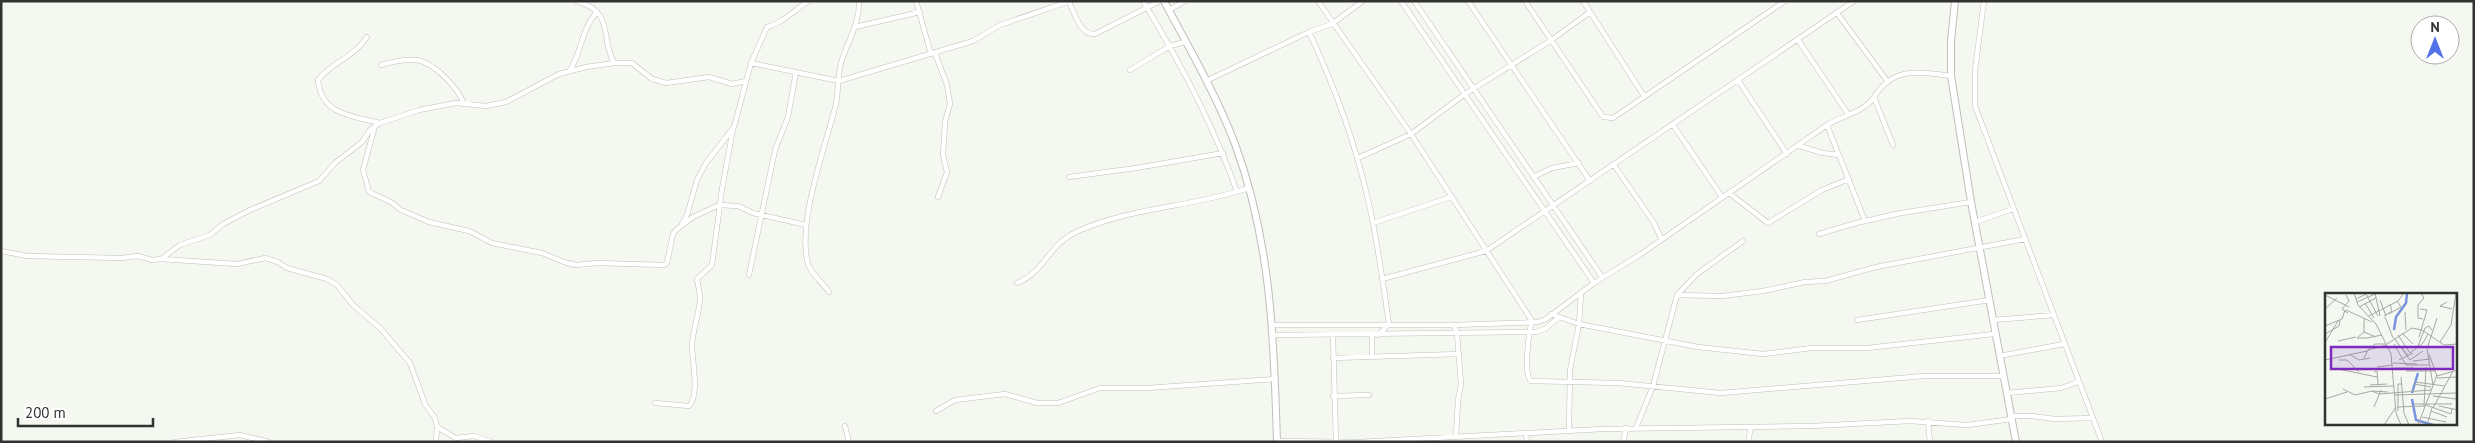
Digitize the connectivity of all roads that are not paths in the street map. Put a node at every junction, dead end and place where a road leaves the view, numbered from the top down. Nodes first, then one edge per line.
1 (576, 1) edge
2 (809, 1) edge
3 (860, 1) edge
4 (916, 1) edge
5 (1143, 1) edge
6 (1160, 1) edge
7 (1164, 1) edge
8 (1185, 1) edge
9 (1318, 1) edge
10 (1363, 1) edge
11 (1400, 1) edge
12 (1414, 1) edge
13 (1468, 1) edge
14 (1525, 1) edge
15 (1583, 1) edge
16 (1785, 1) edge
17 (1854, 1) edge
18 (1955, 1) edge
19 (1984, 1) edge
20 (1070, 2) edge
21 (1148, 8) junction
22 (1169, 10) junction
23 (597, 12) junction
24 (920, 12) junction
25 (1590, 12) junction
26 (1837, 13) junction
27 (1332, 24) junction
28 (855, 27) junction
29 (1308, 32) junction
30 (367, 37) dead end
31 (1798, 40) junction
32 (1550, 41) junction
33 (1185, 42) junction
34 (1170, 46) junction
35 (933, 54) junction
36 (614, 63) junction
37 (751, 64) junction
38 (381, 65) dead end
39 (1512, 66) junction
40 (1130, 70) dead end
41 (569, 71) junction
42 (796, 72) junction
43 (1950, 76) junction
44 (1206, 80) junction
45 (1738, 80) junction
46 (746, 81) junction
47 (839, 81) junction
48 (1888, 82) junction
49 (1473, 89) junction
50 (1465, 94) junction
51 (1644, 96) junction
52 (1874, 98) junction
53 (464, 104) junction
54 (1848, 114) junction
55 (377, 124) junction
56 (1673, 125) junction
57 (1827, 125) junction
58 (733, 129) junction
59 (1410, 134) junction
60 (1509, 142) junction
61 (1893, 145) dead end
62 (1799, 146) junction
63 (1502, 148) junction
64 (1223, 153) junction
65 (1787, 154) junction
66 (1839, 154) junction
67 (1358, 158) junction
68 (1579, 163) junction
69 (1614, 165) junction
70 (1069, 177) dead end
71 (1533, 177) junction
72 (1849, 179) junction
73 (1590, 181) junction
74 (1249, 188) junction
75 (1237, 192) junction
76 (1729, 192) junction
77 (938, 197) dead end
78 (1451, 197) junction
79 (1722, 197) junction
80 (1971, 202) junction
81 (719, 205) junction
82 (1554, 206) junction
83 (2013, 209) junction
84 (1544, 213) junction
85 (762, 215) junction
86 (1865, 221) junction
87 (1975, 222) junction
88 (1373, 223) junction
89 (681, 225) junction
90 (806, 225) junction
91 (1819, 234) dead end
92 (1661, 238) junction
93 (2024, 239) junction
94 (1743, 241) dead end
95 (1980, 249) junction
96 (1, 251) edge
97 (1486, 251) junction
98 (161, 259) junction
99 (749, 275) dead end
100 (1602, 277) junction
101 (1382, 279) junction
102 (1017, 283) dead end
103 (1594, 283) junction
104 (829, 292) dead end
105 (1581, 294) junction
106 (1676, 295) junction
107 (1990, 300) junction
108 (1551, 314) junction
109 (2054, 315) junction
110 (1559, 318) junction
111 (1857, 320) dead end
112 (1993, 320) junction
113 (1532, 321) junction
114 (1389, 324) junction
115 (1580, 324) junction
116 (1273, 325) junction
117 (1454, 325) junction
118 (1529, 331) junction
119 (1457, 333) junction
120 (1372, 334) junction
121 (1994, 334) junction
122 (1274, 335) junction
123 (1378, 335) junction
124 (1333, 336) junction
125 (1665, 341) junction
126 (2064, 344) junction
127 (1459, 354) junction
128 (1372, 356) junction
129 (1999, 356) junction
130 (1333, 358) junction
131 (2003, 376) junction
132 (1275, 379) junction
133 (1569, 381) junction
134 (2078, 382) junction
135 (1653, 386) junction
136 (2007, 393) junction
137 (1369, 395) dead end
138 (1334, 396) junction
139 (654, 403) dead end
140 (936, 411) dead end
141 (2012, 417) junction
142 (2093, 418) junction
143 (1928, 421) junction
144 (845, 426) dead end
145 (437, 427) junction
146 (1751, 427) junction
147 (1626, 428) junction
148 (1636, 428) junction
149 (1569, 431) junction
150 (1526, 433) junction
151 (1484, 434) junction
152 (471, 436) junction
153 (1456, 436) junction
154 (1429, 440) edge
155 (1336, 441) edge
156 (174, 442) edge
157 (269, 442) edge
158 (436, 442) edge
159 (478, 442) edge
160 (492, 442) edge
161 (849, 442) edge
162 (1277, 442) edge
163 (1358, 442) edge
164 (1484, 442) edge
165 (1527, 442) edge
166 (1623, 442) edge
167 (1748, 442) edge
168 (1930, 442) edge
169 (2016, 442) edge
170 (2102, 442) edge

1 - 23 street
2 - 37 street
3 - 28 street
4 - 24 street
5 - 21 street
6 - 21 street
7 - 22 main road
8 - 22 street
9 - 27 street
10 - 27 street
11 - 50 street
12 - 49 street
13 - 39 street
14 - 32 street
15 - 25 street
16 - 51 street
17 - 26 street
18 - 43 main road
19 - 83 street
20 - 21 street
20 - 35 street
21 - 34 street
22 - 33 main road
23 - 36 street
23 - 41 street
24 - 28 street
24 - 35 street
25 - 32 street
25 - 51 street
26 - 31 street
26 - 48 street
27 - 29 street
27 - 59 street
28 - 47 street
29 - 44 street
29 - 67 street
30 - 55 street
31 - 45 street
31 - 54 street
32 - 39 street
32 - 51 street
33 - 34 street
33 - 44 main road
34 - 40 street
34 - 64 street
35 - 47 street
35 - 77 street
36 - 41 street
36 - 46 street
37 - 42 street
37 - 46 street
38 - 53 street
39 - 49 street
39 - 68 street
41 - 53 street
42 - 47 street
42 - 85 street
43 - 48 street
43 - 80 main road
44 - 74 main road
45 - 56 street
45 - 65 street
46 - 58 street
47 - 90 street
48 - 52 street
49 - 50 street
49 - 60 street
50 - 59 street
50 - 63 street
52 - 54 street
52 - 61 street
53 - 55 street
54 - 57 street
55 - 89 street
55 - 98 street
56 - 69 street
56 - 79 street
57 - 62 street
57 - 66 street
58 - 81 street
58 - 89 street
59 - 67 street
59 - 78 street
60 - 63 street
60 - 71 street
62 - 65 street
62 - 66 street
63 - 84 street
64 - 70 street
64 - 75 street
65 - 76 street
66 - 72 street
67 - 88 street
68 - 71 street
68 - 73 street
69 - 73 street
69 - 92 street
71 - 82 street
72 - 76 street
72 - 86 street
73 - 82 street
74 - 75 street
74 - 116 main road
75 - 102 street
76 - 79 street
78 - 88 street
78 - 97 street
79 - 92 street
80 - 86 street
80 - 87 main road
81 - 85 street
81 - 89 street
81 - 139 street
82 - 84 street
82 - 100 street
83 - 87 street
83 - 93 street
84 - 97 street
84 - 103 street
85 - 90 street
85 - 99 street
86 - 91 street
87 - 95 main road
88 - 101 street
90 - 104 street
92 - 100 street
93 - 95 street
93 - 109 street
94 - 106 street
95 - 106 street
95 - 107 main road
96 - 98 street
97 - 101 street
97 - 113 street
98 - 145 street
100 - 103 street
101 - 114 street
103 - 105 street
105 - 108 street
105 - 115 street
106 - 125 street
107 - 111 street
107 - 112 main road
108 - 110 street
108 - 113 street
109 - 112 street
109 - 126 street
110 - 115 street
110 - 118 street
112 - 121 main road
113 - 117 street
113 - 118 street
114 - 116 street
114 - 117 street
114 - 123 street
115 - 125 street
115 - 133 street
116 - 122 main road
117 - 119 street
118 - 119 street
118 - 133 street
119 - 123 street
119 - 127 street
120 - 123 street
120 - 124 street
120 - 128 street
121 - 125 street
121 - 129 main road
122 - 124 street
122 - 132 main road
124 - 130 street
125 - 135 street
126 - 129 street
126 - 134 street
127 - 128 street
127 - 153 street
128 - 130 street
129 - 131 main road
130 - 138 street
131 - 135 street
131 - 136 main road
132 - 140 street
132 - 162 main road
133 - 135 street
133 - 149 street
134 - 136 street
134 - 142 street
135 - 148 street
136 - 141 main road
137 - 138 street
138 - 155 street
141 - 142 street
141 - 143 street
141 - 169 main road
142 - 170 street
143 - 146 street
143 - 168 street
144 - 161 street
145 - 152 street
145 - 158 street
146 - 148 street
146 - 167 street
147 - 148 street
147 - 149 street
147 - 166 street
149 - 150 street
150 - 151 street
150 - 165 street
151 - 153 street
151 - 164 street
152 - 159 street
152 - 160 street
153 - 154 street
154 - 163 street
155 - 162 street
155 - 163 street
156 - 157 street

